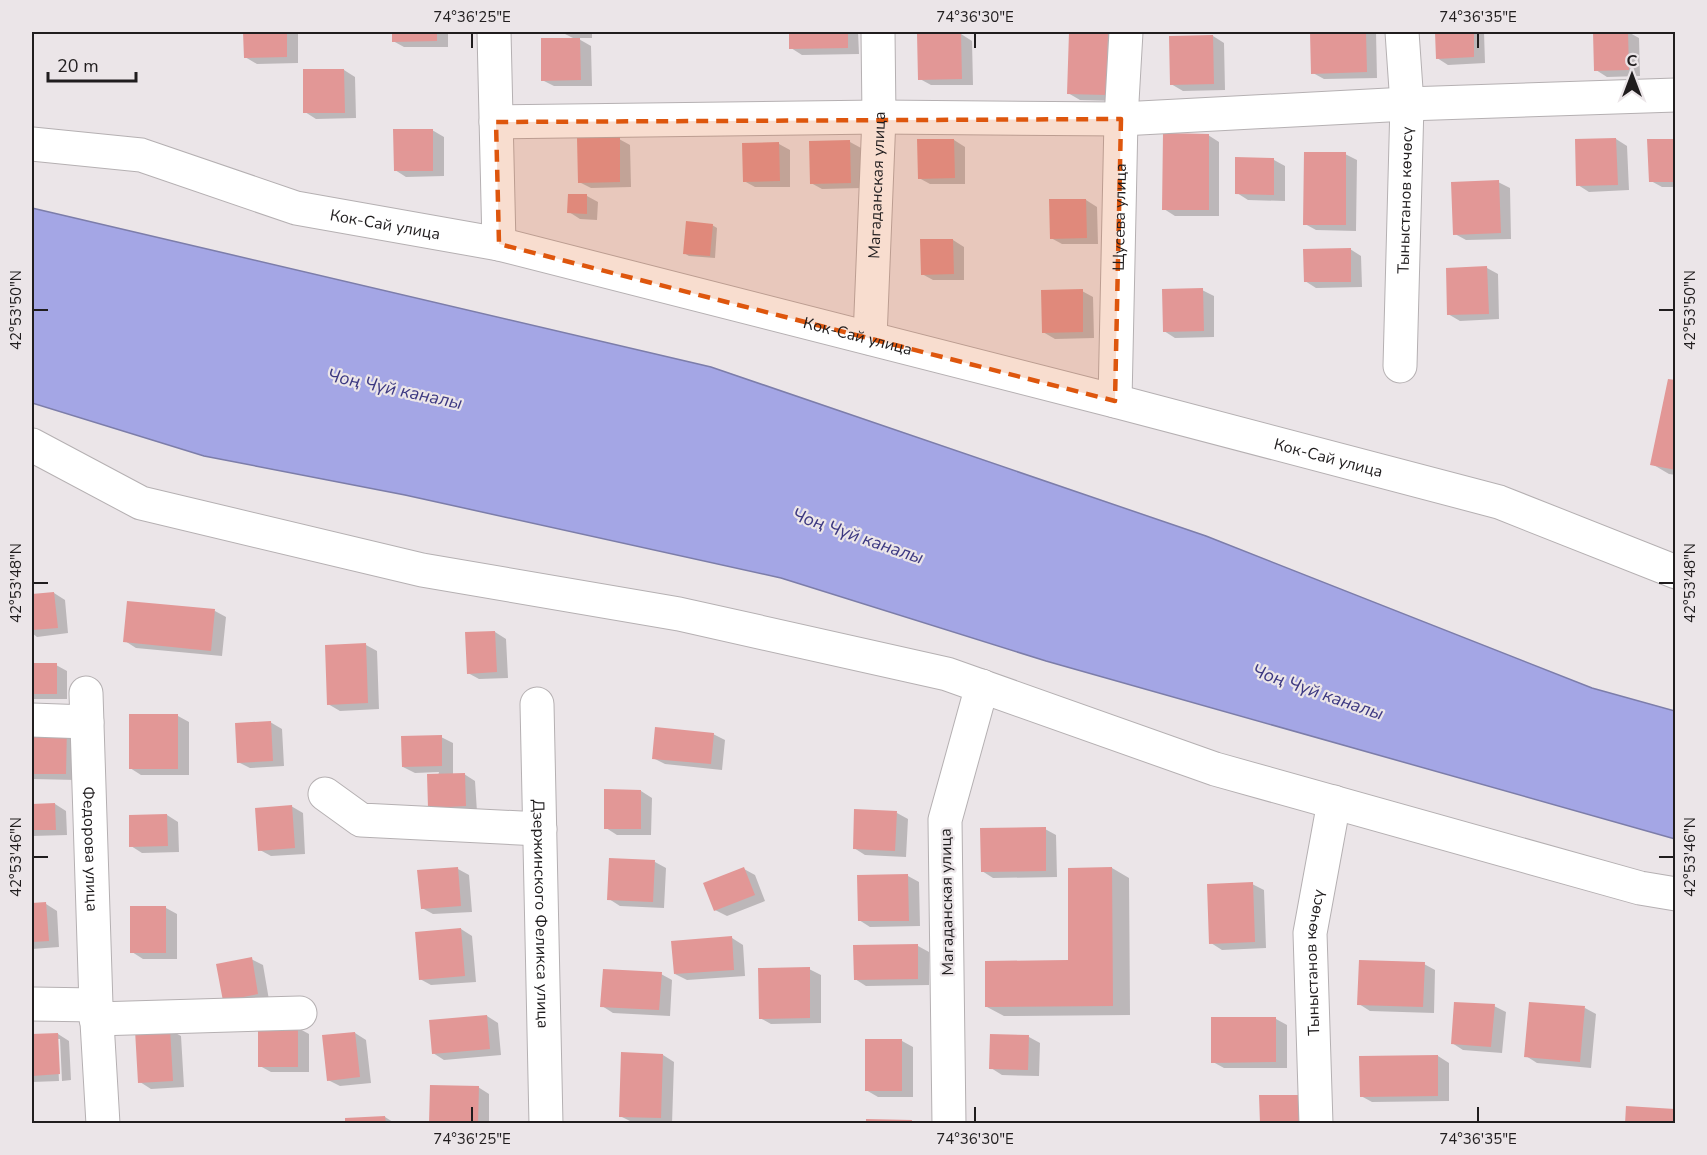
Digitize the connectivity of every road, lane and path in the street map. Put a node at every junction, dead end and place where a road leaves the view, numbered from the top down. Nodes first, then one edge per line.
1 (494, 32) edge
2 (878, 32) edge
3 (1126, 32) edge
4 (1402, 32) edge
5 (1676, 95) edge
6 (1407, 104) junction
7 (879, 117) junction
8 (1121, 119) junction
9 (496, 122) junction
10 (32, 144) edge
11 (499, 244) junction
12 (870, 338) junction
13 (1400, 366) dead end
14 (1115, 401) junction
15 (32, 445) edge
16 (1676, 572) edge
17 (982, 686) junction
18 (537, 704) dead end
19 (32, 720) edge
20 (325, 794) dead end
21 (1334, 802) junction
22 (540, 829) junction
23 (1676, 894) edge
24 (32, 1004) edge
25 (96, 1012) junction
26 (300, 1013) dead end
27 (103, 1124) edge
28 (546, 1124) edge
29 (949, 1124) edge
30 (1316, 1124) edge

1 - 9 street
2 - 7 street, Магаданская улица
3 - 8 street, Щусева улица
4 - 6 street, Тыныстанов көчөсү
5 - 6 street
6 - 8 street
6 - 13 street, Тыныстанов көчөсү
7 - 8 street
7 - 9 street
7 - 12 street, Магаданская улица
8 - 14 street, Щусева улица
9 - 11 street
10 - 11 street, Кок-Сай улица
11 - 12 street, Кок-Сай улица
12 - 14 street, Кок-Сай улица
14 - 16 street, Кок-Сай улица
15 - 17 street
17 - 21 street
17 - 29 street, Магаданская улица
18 - 22 street, Дзержинского Феликса улица
19 - 25 street, Федорова улица
20 - 22 street
21 - 23 street
21 - 30 street, Тыныстанов көчөсү
22 - 28 street, Дзержинского Феликса улица
24 - 25 street
25 - 26 street
25 - 27 street, Федорова улица

